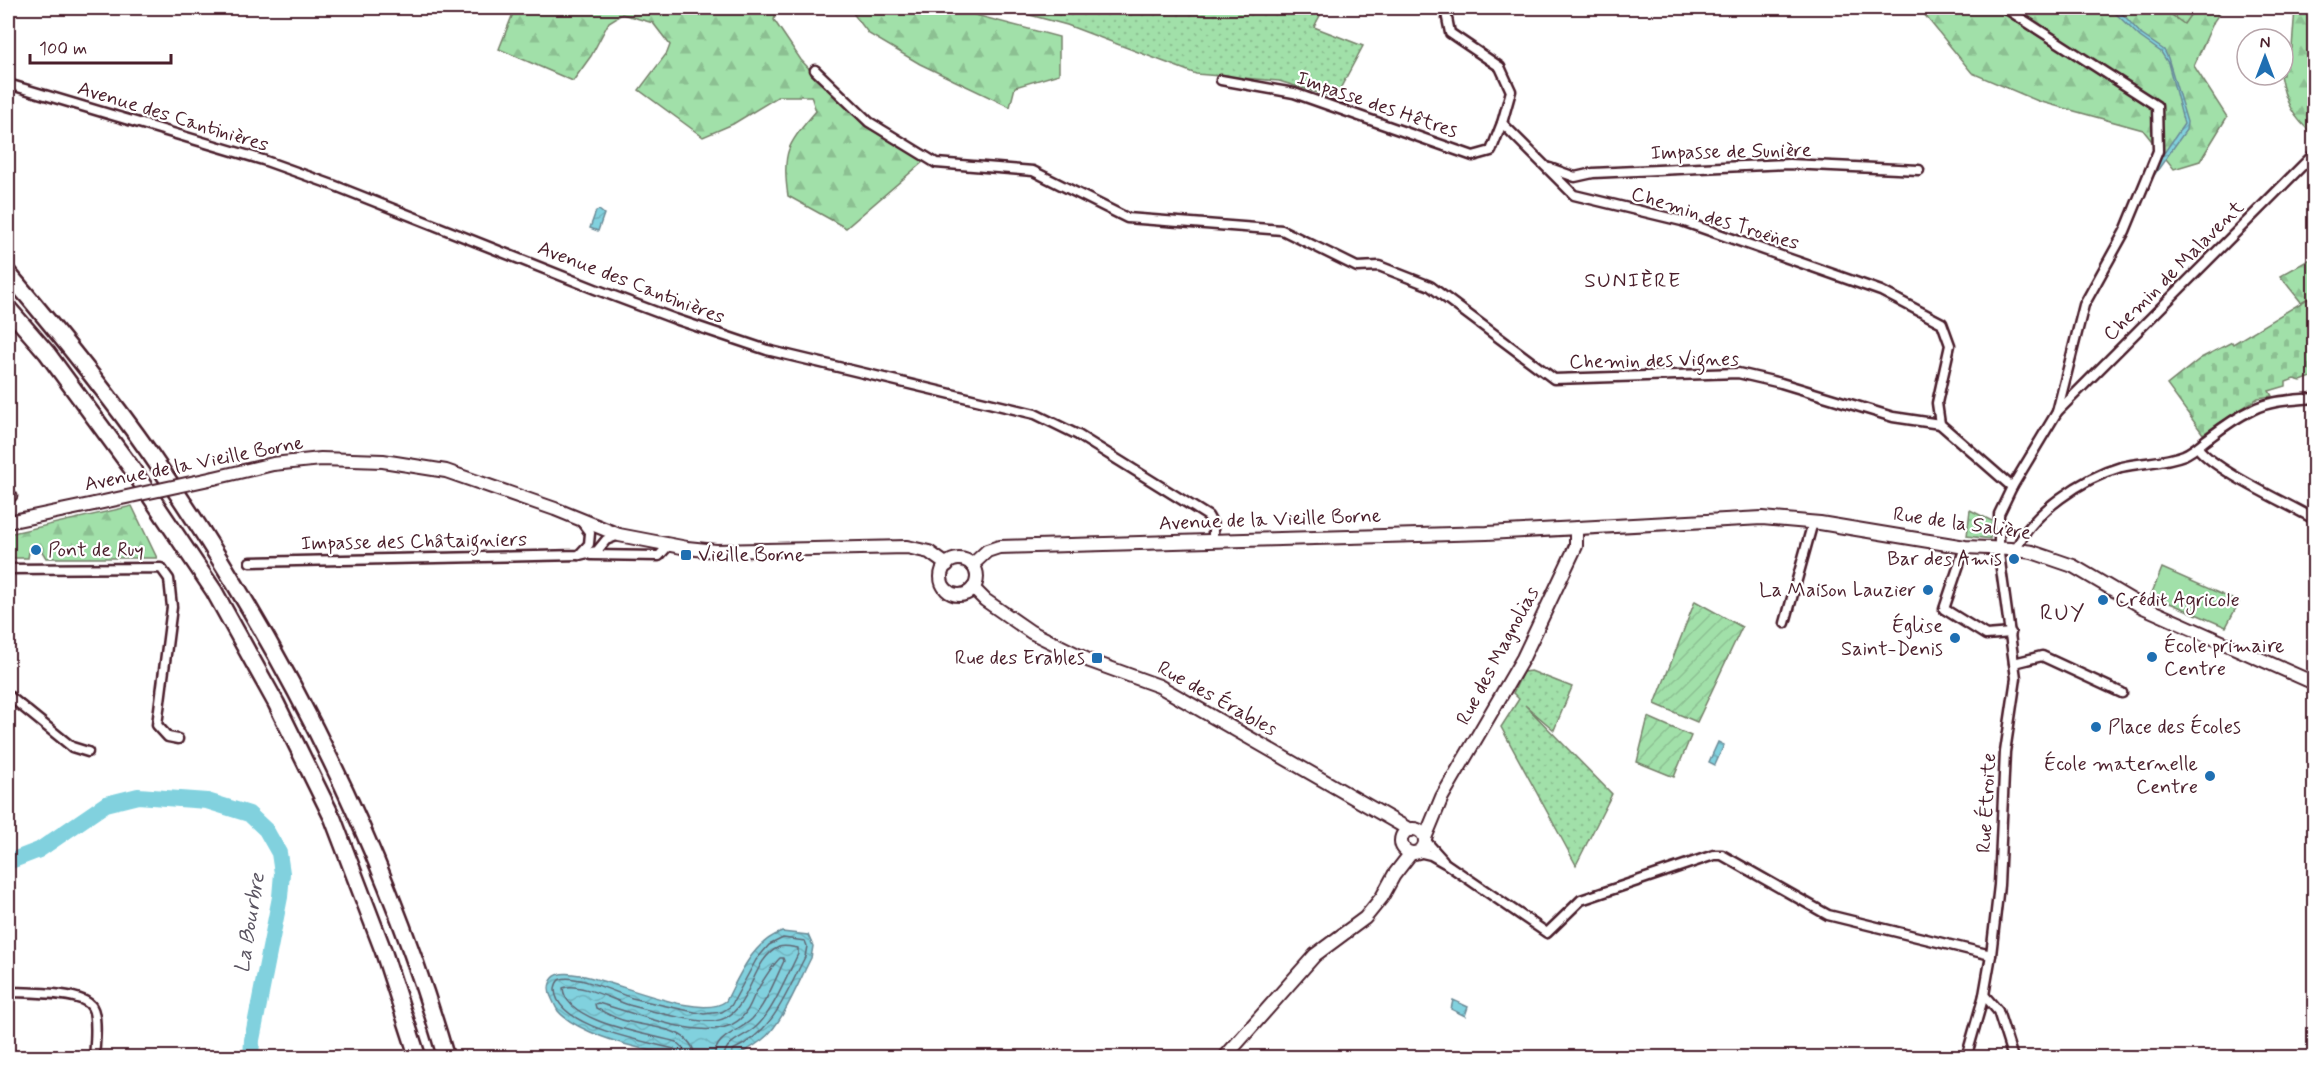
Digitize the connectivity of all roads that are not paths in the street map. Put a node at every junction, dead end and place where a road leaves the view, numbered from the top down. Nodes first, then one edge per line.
1 (1445, 8) edge
2 (2006, 8) edge
3 (815, 69) dead end
4 (1221, 80) dead end
5 (8, 84) edge
6 (1503, 123) junction
7 (2314, 154) edge
8 (1546, 167) junction
9 (1919, 170) dead end
10 (8, 273) edge
11 (8, 308) edge
12 (2314, 398) edge
13 (2057, 412) junction
14 (1940, 424) junction
15 (2198, 448) junction
16 (2012, 487) junction
17 (580, 519) junction
18 (2314, 519) edge
19 (8, 522) edge
20 (1813, 522) junction
21 (1576, 529) junction
22 (619, 535) junction
23 (1213, 540) junction
24 (669, 544) junction
25 (1965, 547) junction
26 (1998, 548) junction
27 (2016, 549) junction
28 (579, 555) junction
29 (250, 562) dead end
30 (946, 565) junction
31 (972, 565) junction
32 (8, 569) edge
33 (973, 588) junction
34 (1785, 623) dead end
35 (2011, 633) junction
36 (2014, 663) junction
37 (2314, 683) edge
38 (2122, 693) dead end
39 (8, 694) edge
40 (178, 739) dead end
41 (88, 752) dead end
42 (1442, 797) junction
43 (1425, 839) junction
44 (1409, 842) junction
45 (1445, 862) junction
46 (1991, 955) junction
47 (8, 992) edge
48 (1984, 995) junction
49 (94, 1058) edge
50 (418, 1058) edge
51 (446, 1058) edge
52 (1224, 1058) edge
53 (1966, 1058) edge
54 (2013, 1058) edge

1 - 6 street
2 - 13 street
3 - 14 street, Chemin des Vignes
4 - 6 street, Impasse des Hêtres
5 - 23 street, Avenue des Cantinières
6 - 8 street, Chemin des Troënes
7 - 13 street, Chemin de Malavent
8 - 9 street, Impasse de Sunière
8 - 14 street, Chemin des Troënes
10 - 51 highway
11 - 50 highway
12 - 15 street
13 - 16 street, Rue Étroite
14 - 16 street
15 - 18 street
15 - 27 street
16 - 26 street, Rue Étroite
17 - 19 main road, Avenue de la Vieille Borne, bridge
17 - 22 main road, Avenue de la Vieille Borne
17 - 28 street
20 - 21 main road, Rue de la Salière
20 - 25 main road, Rue de la Salière
20 - 34 street
21 - 23 main road, Avenue de la Vieille Borne
21 - 42 main road, Rue des Magnolias
22 - 24 main road, Avenue de la Vieille Borne
22 - 28 street, Impasse des Châtaigniers
23 - 31 main road, Avenue de la Vieille Borne
24 - 28 street
24 - 30 main road, Avenue de la Vieille Borne
25 - 26 main road, Rue de la Salière
25 - 35 street
26 - 27 main road, Rue de la Salière
26 - 35 street, Rue Étroite
27 - 37 main road, Rue de la Salière
28 - 29 street, Impasse des Châtaigniers
30 - 31 main road
30 - 33 main road
31 - 33 main road
32 - 40 street
33 - 44 main road, Rue des Érables
35 - 36 street, Rue Étroite
36 - 38 street
36 - 46 street, Rue Étroite
39 - 41 street
42 - 43 main road, Rue des Magnolias
42 - 44 main road, Rue des Magnolias
43 - 44 main road, Rue des Magnolias
43 - 45 street
44 - 45 street
44 - 52 main road
45 - 46 street
46 - 48 street, Rue Étroite
47 - 49 street
48 - 53 street, Rue Étroite
48 - 54 street

